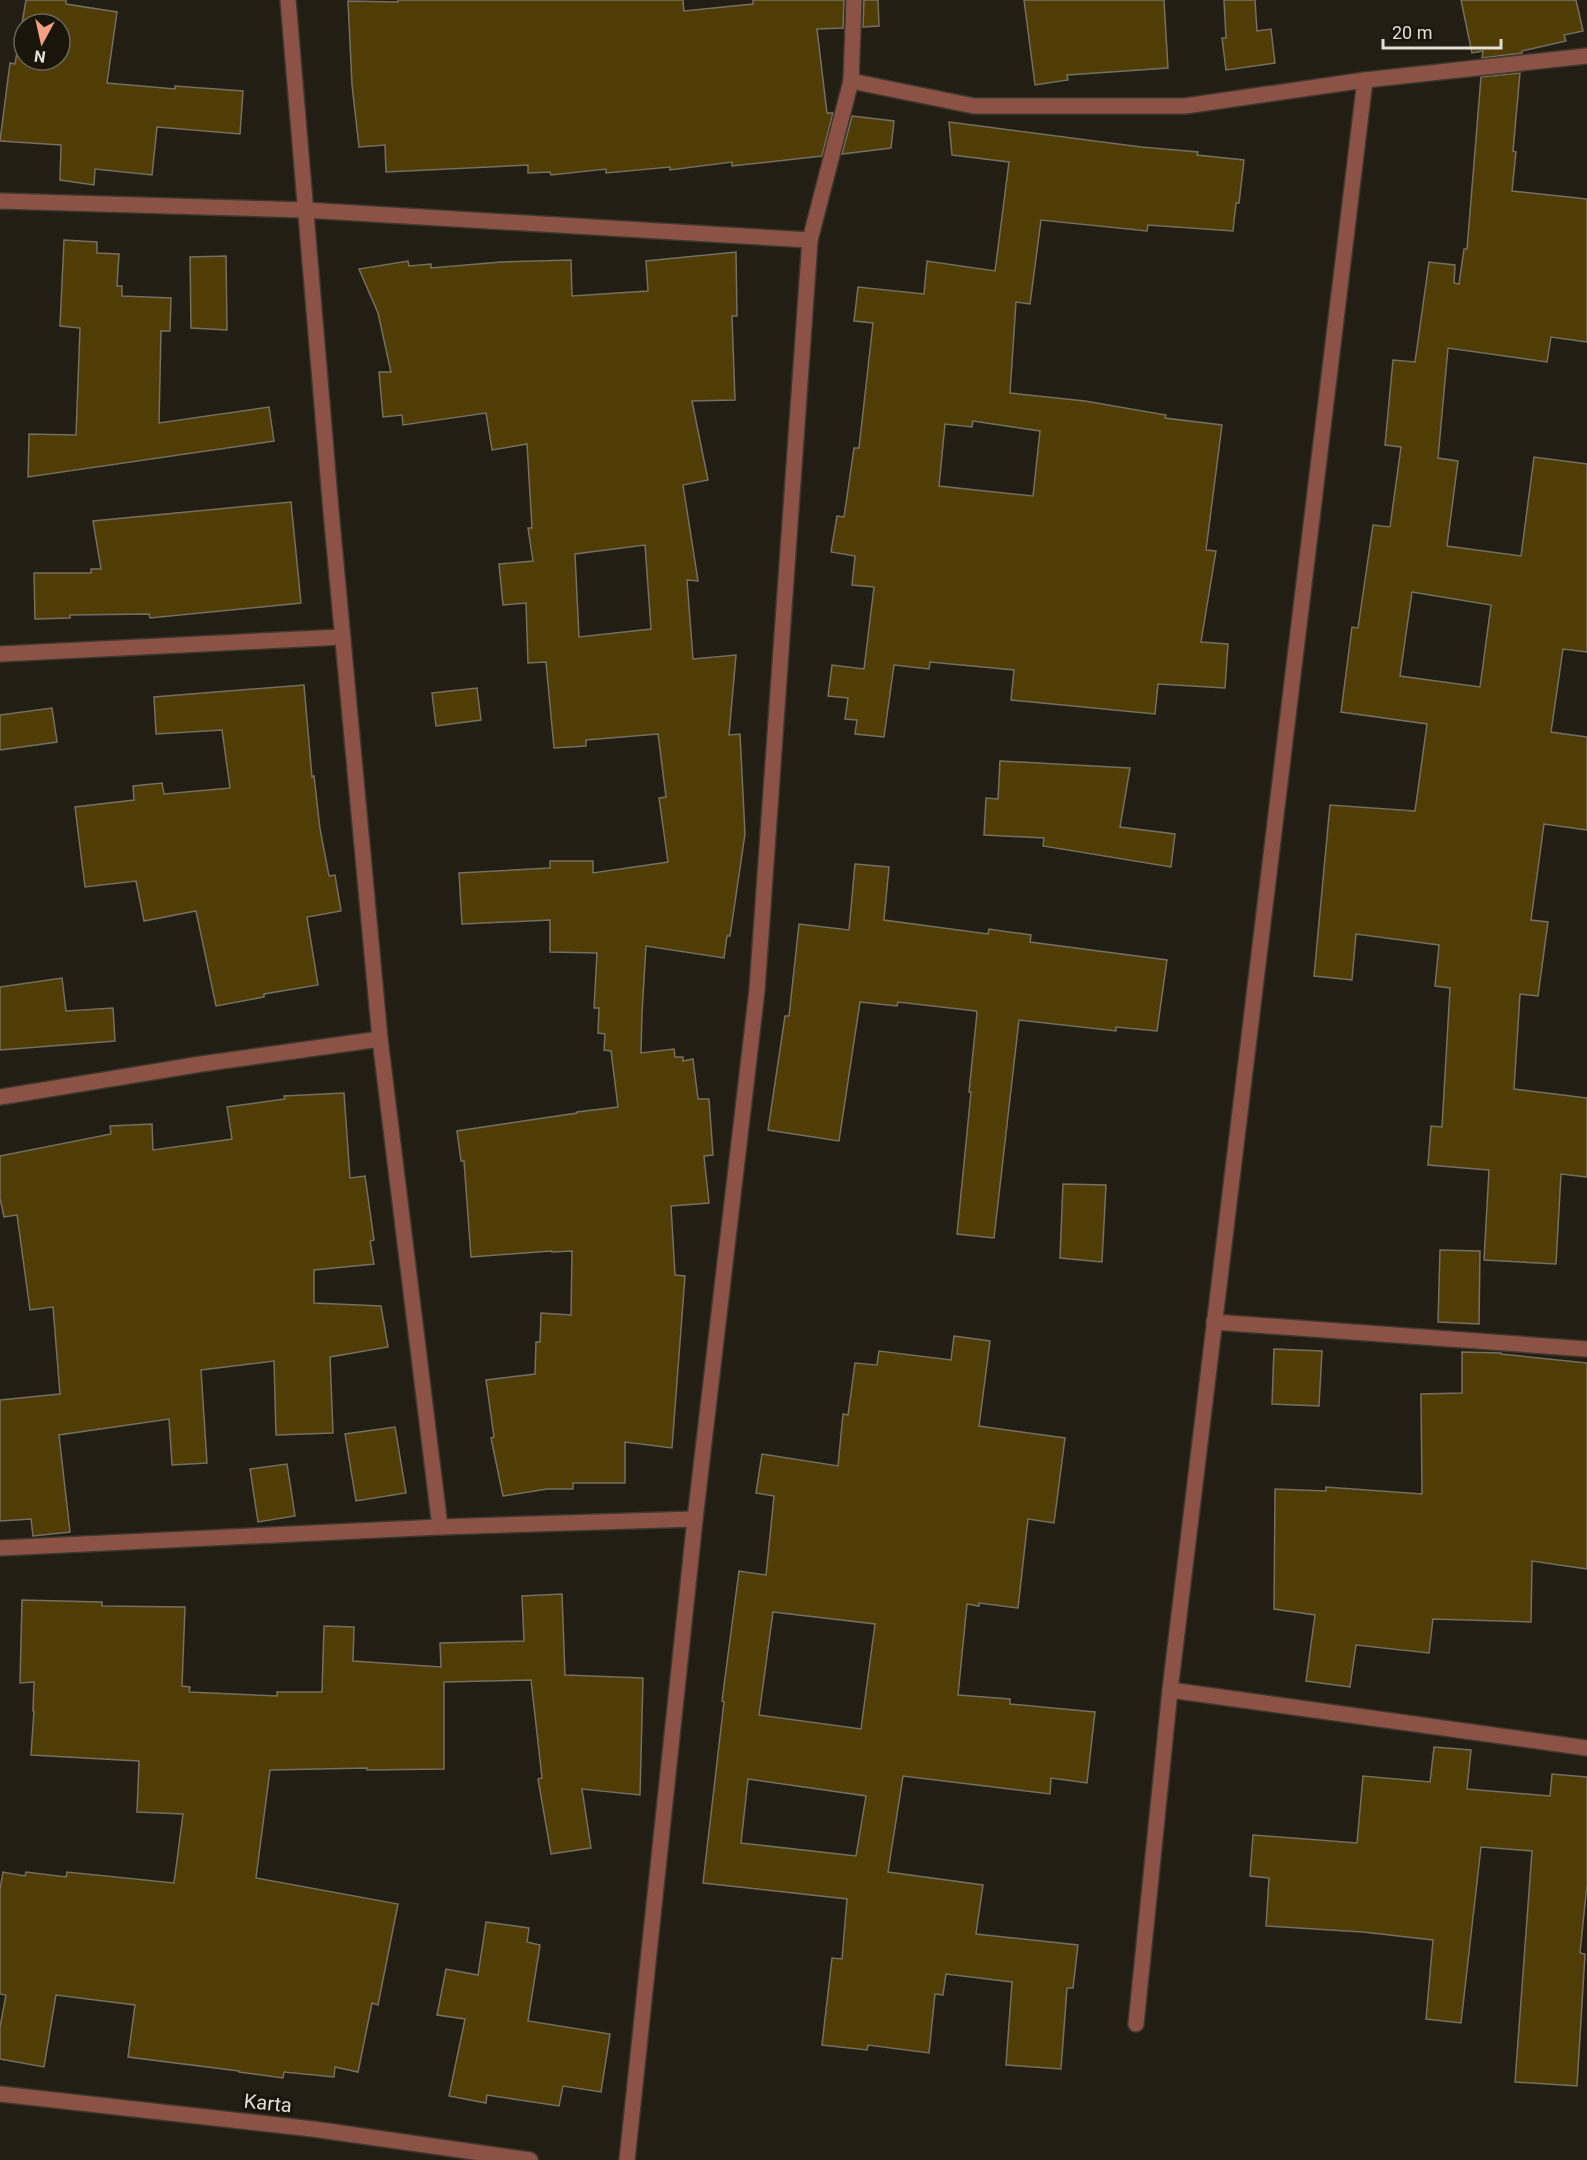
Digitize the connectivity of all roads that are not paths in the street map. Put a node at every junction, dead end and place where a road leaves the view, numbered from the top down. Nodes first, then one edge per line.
1 (288, 0) edge
2 (854, 0) edge
3 (1587, 56) edge
4 (1365, 80) junction
5 (851, 81) junction
6 (0, 201) edge
7 (305, 210) junction
8 (810, 240) junction
9 (342, 637) junction
10 (0, 654) edge
11 (380, 1039) junction
12 (0, 1097) edge
13 (1214, 1322) junction
14 (1587, 1349) edge
15 (695, 1519) junction
16 (440, 1527) junction
17 (0, 1548) edge
18 (1170, 1690) junction
19 (1587, 1748) edge
20 (1136, 2024) dead end
21 (0, 2094) edge
22 (530, 2160) edge
23 (627, 2160) edge

1 - 7 street
2 - 5 street
3 - 4 street
4 - 5 street
4 - 13 street
5 - 8 street
6 - 7 street
7 - 8 street
7 - 9 street
8 - 15 street
9 - 10 street
9 - 11 street
11 - 12 street
11 - 16 street
13 - 14 street
13 - 18 street
15 - 16 street
15 - 23 street
16 - 17 street
18 - 19 street
18 - 20 street
21 - 22 street, Karta

